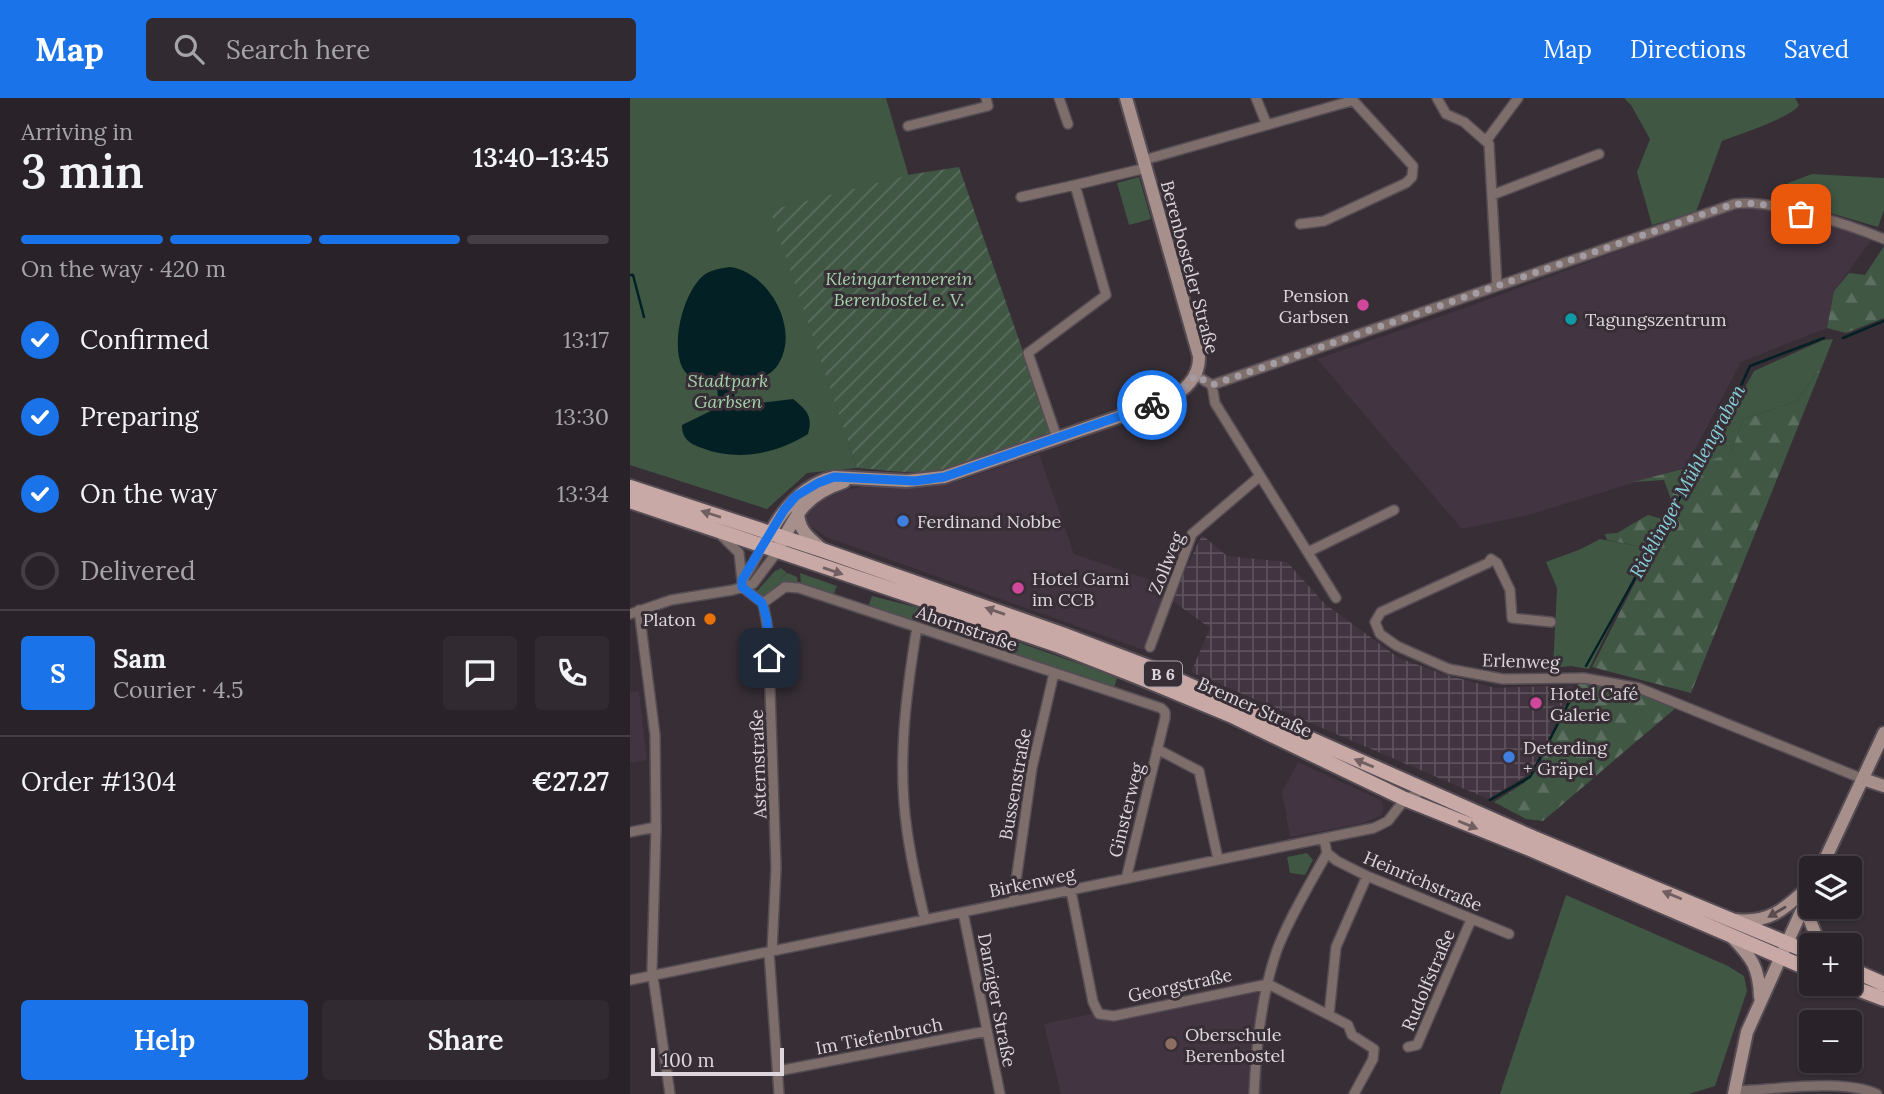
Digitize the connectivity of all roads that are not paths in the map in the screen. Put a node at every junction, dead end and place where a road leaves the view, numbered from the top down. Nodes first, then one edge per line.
1 (986, 98) edge
2 (1059, 98) edge
3 (1126, 98) edge
4 (1256, 98) edge
5 (1437, 98) edge
6 (1518, 98) edge
7 (1351, 99) edge
8 (1068, 124) dead end
9 (1268, 125) junction
10 (908, 126) dead end
11 (1486, 141) junction
12 (1599, 154) dead end
13 (1145, 163) junction
14 (1075, 185) junction
15 (1492, 195) junction
16 (1021, 197) dead end
17 (1300, 224) dead end
18 (1884, 239) edge
19 (1497, 286) junction
20 (1195, 375) junction
21 (1212, 385) junction
22 (1057, 438) junction
23 (1260, 476) junction
24 (852, 479) junction
25 (630, 487) edge
26 (630, 501) edge
27 (1394, 510) dead end
28 (798, 511) junction
29 (715, 530) junction
30 (774, 542) junction
31 (825, 551) junction
32 (1308, 552) junction
33 (742, 584) junction
34 (1336, 598) dead end
35 (762, 603) junction
36 (635, 612) edge
37 (1551, 622) dead end
38 (917, 627) junction
39 (1150, 647) dead end
40 (1055, 674) junction
41 (1164, 712) joint
42 (1884, 733) edge
43 (1157, 749) junction
44 (1863, 779) junction
45 (1884, 786) edge
46 (1427, 789) junction
47 (1405, 799) junction
48 (656, 827) junction
49 (630, 832) edge
50 (1324, 839) junction
51 (1327, 853) junction
52 (1827, 856) edge
53 (1218, 859) junction
54 (1367, 876) junction
55 (1126, 879) junction
56 (1072, 895) junction
57 (1799, 897) edge
58 (1013, 902) junction
59 (963, 912) junction
60 (1799, 917) edge
61 (925, 920) junction
62 (1471, 920) junction
63 (1735, 920) junction
64 (1509, 934) dead end
65 (1732, 937) junction
66 (1787, 942) junction
67 (1799, 948) edge
68 (770, 952) junction
69 (1780, 957) junction
70 (1799, 965) edge
71 (1862, 974) edge
72 (653, 976) junction
73 (630, 980) edge
74 (1268, 984) junction
75 (1884, 984) edge
76 (1862, 991) edge
77 (1884, 999) edge
78 (1760, 1001) junction
79 (1329, 1015) junction
80 (987, 1031) junction
81 (1408, 1048) dead end
82 (778, 1072) junction
83 (1734, 1093) edge
84 (670, 1094) edge
85 (779, 1094) edge
86 (1000, 1094) edge
87 (1254, 1094) edge
88 (1354, 1094) edge
89 (1877, 1094) edge

1 - 10 street
2 - 8 street
3 - 13 street, Berenbosteler Straße
4 - 9 street
5 - 11 street
6 - 11 street
7 - 9 street
7 - 17 street
9 - 13 street
11 - 15 street
12 - 15 street
13 - 14 street
13 - 20 street, Berenbosteler Straße
14 - 16 street
14 - 22 street
15 - 19 street
18 - 19 street
19 - 21 street
20 - 21 street
20 - 22 street, Berenbosteler Straße
21 - 23 street
22 - 24 street, Berenbosteler Straße
23 - 32 street
23 - 39 street, Zollweg
24 - 28 street, Berenbosteler Straße
24 - 30 street, Berenbosteler Straße
30 -> 25 main road, Bremer Straße / B 6
26 - 29 main road, Bremer Straße / B 6
27 - 32 street
28 - 30 street, Berenbosteler Straße
28 - 31 street
29 - 30 main road, Bremer Straße / B 6
29 - 33 street
30 - 31 main road, Bremer Straße / B 6
30 - 33 street
30 - 33 street
30 -> 47 main road, Bremer Straße / B 6
46 -> 31 main road, Bremer Straße / B 6
32 - 34 street
33 - 35 street
33 - 36 street
35 - 38 street, Ahornstraße
35 - 68 street, Asternstraße
36 - 48 street
37 - 44 street, Erlenweg
38 - 40 street, Ahornstraße
38 - 61 street
40 - 41 street, Ahornstraße
40 - 58 street, Bussenstraße
41 - 43 street, Ginsterweg
42 - 44 street
43 - 53 street, Ginsterweg
43 - 55 street, Ginsterweg
44 - 45 street
44 - 52 street
46 - 47 street, Birkenweg
63 -> 46 main road, Bremer Straße / B 6
47 - 50 street, Birkenweg
47 -> 65 main road, Bremer Straße / B 6
48 - 49 street
48 - 72 street
50 - 51 street
50 - 53 street, Birkenweg
51 - 54 street, Heinrichstraße
51 - 74 street
53 - 55 street, Birkenweg
54 - 62 street, Heinrichstraße
54 - 79 street
55 - 56 street, Birkenweg
56 - 58 street, Birkenweg
56 - 74 street, Georgstraße
57 -> 63 street
58 - 59 street, Birkenweg
59 - 61 street, Birkenweg
59 - 80 street, Danziger Straße
60 - 66 street
61 - 68 street, Birkenweg
62 - 64 street, Heinrichstraße
62 - 81 street, Rudolfstraße
63 - 66 main road, Bremer Straße / B 6
65 - 69 main road, Bremer Straße / B 6
65 - 78 street
66 - 67 main road, Bremer Straße / B 6
66 - 69 street
68 - 72 street, Birkenweg
68 - 82 street, Asternstraße
69 - 70 main road, Bremer Straße / B 6
69 - 78 street
71 - 75 main road
72 - 73 street, Birkenweg
72 - 84 street
74 - 79 street
74 - 87 street
76 - 77 main road
78 - 83 street
79 - 88 street
80 - 82 street, Im Tiefenbruch
80 - 86 street, Danziger Straße
82 - 85 street, Asternstraße
83 - 89 street

